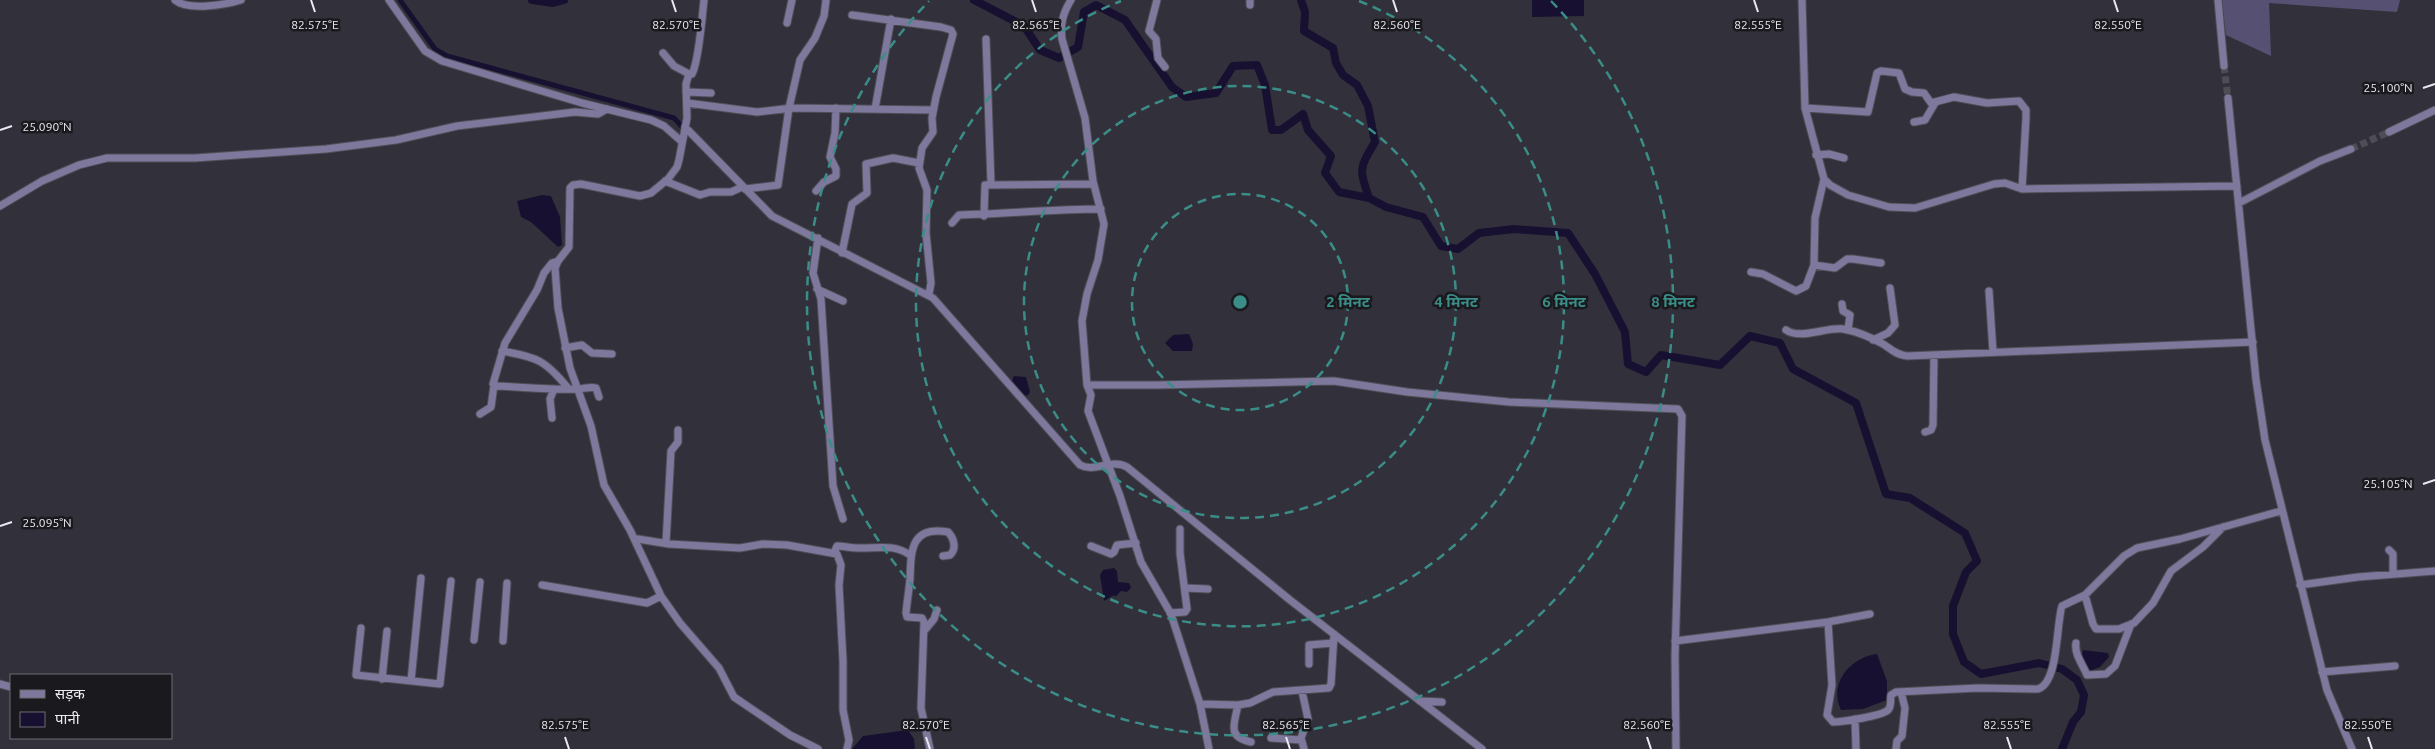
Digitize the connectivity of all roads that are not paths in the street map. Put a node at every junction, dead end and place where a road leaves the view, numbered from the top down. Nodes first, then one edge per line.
1 (175, 0) edge
2 (241, 0) edge
3 (389, 0) edge
4 (704, 0) edge
5 (792, 0) edge
6 (826, 0) edge
7 (1071, 0) edge
8 (1157, 0) edge
9 (1802, 0) edge
10 (2218, 0) edge
11 (228, 2) edge
12 (852, 14) dead end
13 (891, 19) junction
14 (787, 23) dead end
15 (986, 39) dead end
16 (663, 53) dead end
17 (2224, 66) tunnel mouth
18 (1165, 67) dead end
19 (689, 74) junction
20 (686, 92) junction
21 (711, 93) dead end
22 (2228, 98) tunnel mouth
23 (687, 103) junction
24 (1935, 103) junction
25 (789, 108) junction
26 (836, 108) junction
27 (1805, 108) junction
28 (607, 109) junction
29 (875, 109) junction
30 (933, 110) junction
31 (2435, 110) edge
32 (1914, 122) dead end
33 (2389, 132) tunnel mouth
34 (683, 134) junction
35 (2351, 149) tunnel mouth
36 (1816, 155) junction
37 (1844, 158) dead end
38 (919, 163) junction
39 (1824, 179) junction
40 (665, 181) junction
41 (991, 184) junction
42 (1093, 184) junction
43 (2237, 186) junction
44 (741, 189) junction
45 (2022, 189) junction
46 (816, 191) dead end
47 (2239, 203) junction
48 (0, 206) edge
49 (1102, 209) junction
50 (984, 216) junction
51 (952, 223) dead end
52 (818, 241) junction
53 (842, 253) junction
54 (558, 261) junction
55 (1881, 263) dead end
56 (1814, 265) junction
57 (1751, 272) dead end
58 (1890, 288) dead end
59 (817, 289) junction
60 (1989, 291) dead end
61 (929, 294) junction
62 (843, 301) dead end
63 (1842, 304) dead end
64 (1786, 330) dead end
65 (1853, 333) junction
66 (1873, 340) junction
67 (2253, 342) junction
68 (566, 348) junction
69 (502, 351) junction
70 (1993, 352) junction
71 (612, 354) dead end
72 (1934, 355) junction
73 (494, 385) junction
74 (1087, 385) junction
75 (568, 388) junction
76 (554, 389) junction
77 (576, 390) junction
78 (598, 397) dead end
79 (480, 414) dead end
80 (552, 418) dead end
81 (678, 430) dead end
82 (1925, 432) dead end
83 (1109, 466) junction
84 (2281, 511) junction
85 (843, 519) dead end
86 (2223, 527) junction
87 (1180, 529) dead end
88 (636, 541) junction
89 (666, 543) junction
90 (1136, 543) junction
91 (1091, 546) dead end
92 (2389, 550) dead end
93 (834, 553) junction
94 (910, 555) junction
95 (943, 556) dead end
96 (2435, 571) edge
97 (2393, 574) junction
98 (421, 578) dead end
99 (451, 581) dead end
100 (480, 582) dead end
101 (507, 583) dead end
102 (542, 585) dead end
103 (2300, 585) junction
104 (1186, 588) junction
105 (1208, 589) dead end
106 (2085, 595) junction
107 (660, 597) junction
108 (937, 610) dead end
109 (1170, 613) junction
110 (1870, 614) dead end
111 (1828, 622) junction
112 (2131, 624) junction
113 (361, 628) dead end
114 (387, 631) dead end
115 (924, 631) junction
116 (1333, 638) junction
117 (474, 640) dead end
118 (503, 641) dead end
119 (1675, 641) junction
120 (2076, 643) dead end
121 (1309, 664) dead end
122 (2395, 666) dead end
123 (2322, 672) junction
124 (382, 679) junction
125 (411, 681) junction
126 (1302, 692) junction
127 (1901, 692) junction
128 (1420, 701) junction
129 (1442, 702) dead end
130 (1200, 704) junction
131 (1238, 706) junction
132 (1855, 719) junction
133 (1271, 738) dead end
134 (1301, 740) junction
135 (1251, 742) dead end
136 (818, 749) edge
137 (847, 749) edge
138 (930, 749) edge
139 (1209, 749) edge
140 (1304, 749) edge
141 (1482, 749) edge
142 (1676, 749) edge
143 (1856, 749) edge
144 (1896, 749) edge
145 (2352, 749) edge

1 - 11 street
2 - 11 street
3 - 28 street
4 - 19 street
5 - 14 street
6 - 25 street
7 - 42 street
8 - 18 street
9 - 27 street
10 - 17 street
12 - 13 street
13 - 29 street
13 - 30 street
15 - 41 street
16 - 19 street
19 - 20 street
20 - 21 street
20 - 23 street
22 - 43 street
23 - 25 street
23 - 34 street
24 - 27 street
24 - 32 street
24 - 45 street
25 - 26 street
25 - 44 street
26 - 29 street
26 - 46 street
27 - 36 street
28 - 34 street
28 - 48 street
29 - 30 street
30 - 38 street
31 - 33 street
34 - 40 street
34 - 44 street
35 - 47 street
36 - 37 street
36 - 39 street
38 - 53 street
38 - 61 street
39 - 45 street
39 - 56 street
40 - 44 street
40 - 54 street
41 - 42 street
41 - 50 street
42 - 49 street
43 - 45 street
43 - 47 street
44 - 52 street
47 - 67 street
49 - 50 street
49 - 74 street
50 - 51 street
52 - 53 street
52 - 59 street
53 - 61 street
54 - 68 street
54 - 69 street
55 - 56 street
56 - 57 street
58 - 66 street
59 - 62 street
59 - 85 street
60 - 70 street
61 - 83 street
63 - 65 street
64 - 65 street
65 - 66 street
66 - 72 street
67 - 70 street
67 - 84 street
68 - 71 street
68 - 77 street
69 - 73 street
69 - 75 street
70 - 72 street
72 - 82 street
73 - 76 street
73 - 79 street
74 - 83 street
74 - 119 street
75 - 76 street
75 - 77 street
76 - 80 street
77 - 78 street
77 - 88 street
81 - 89 street
83 - 90 street
83 - 116 street
84 - 86 street
84 - 103 street
86 - 106 street
86 - 112 street
87 - 104 street
88 - 89 street
88 - 107 street
89 - 93 street
90 - 91 street
90 - 109 street
92 - 97 street
93 - 94 street
93 - 137 street
94 - 95 street
94 - 115 street
96 - 97 street
97 - 103 street
98 - 125 street
99 - 125 street
100 - 117 street
101 - 118 street
102 - 107 street
103 - 123 street
104 - 105 street
104 - 109 street
106 - 112 street
106 - 127 street
107 - 136 street
108 - 115 street
109 - 130 street
110 - 111 street
111 - 119 street
111 - 132 street
112 - 120 street
113 - 124 street
114 - 124 street
115 - 138 street
116 - 121 street
116 - 126 street
116 - 128 street
119 - 142 street
122 - 123 street
123 - 145 street
124 - 125 street
126 - 131 street
126 - 134 street
127 - 132 street
127 - 144 street
128 - 129 street
128 - 141 street
130 - 131 street
130 - 139 street
131 - 135 street
132 - 143 street
133 - 134 street
134 - 140 street

